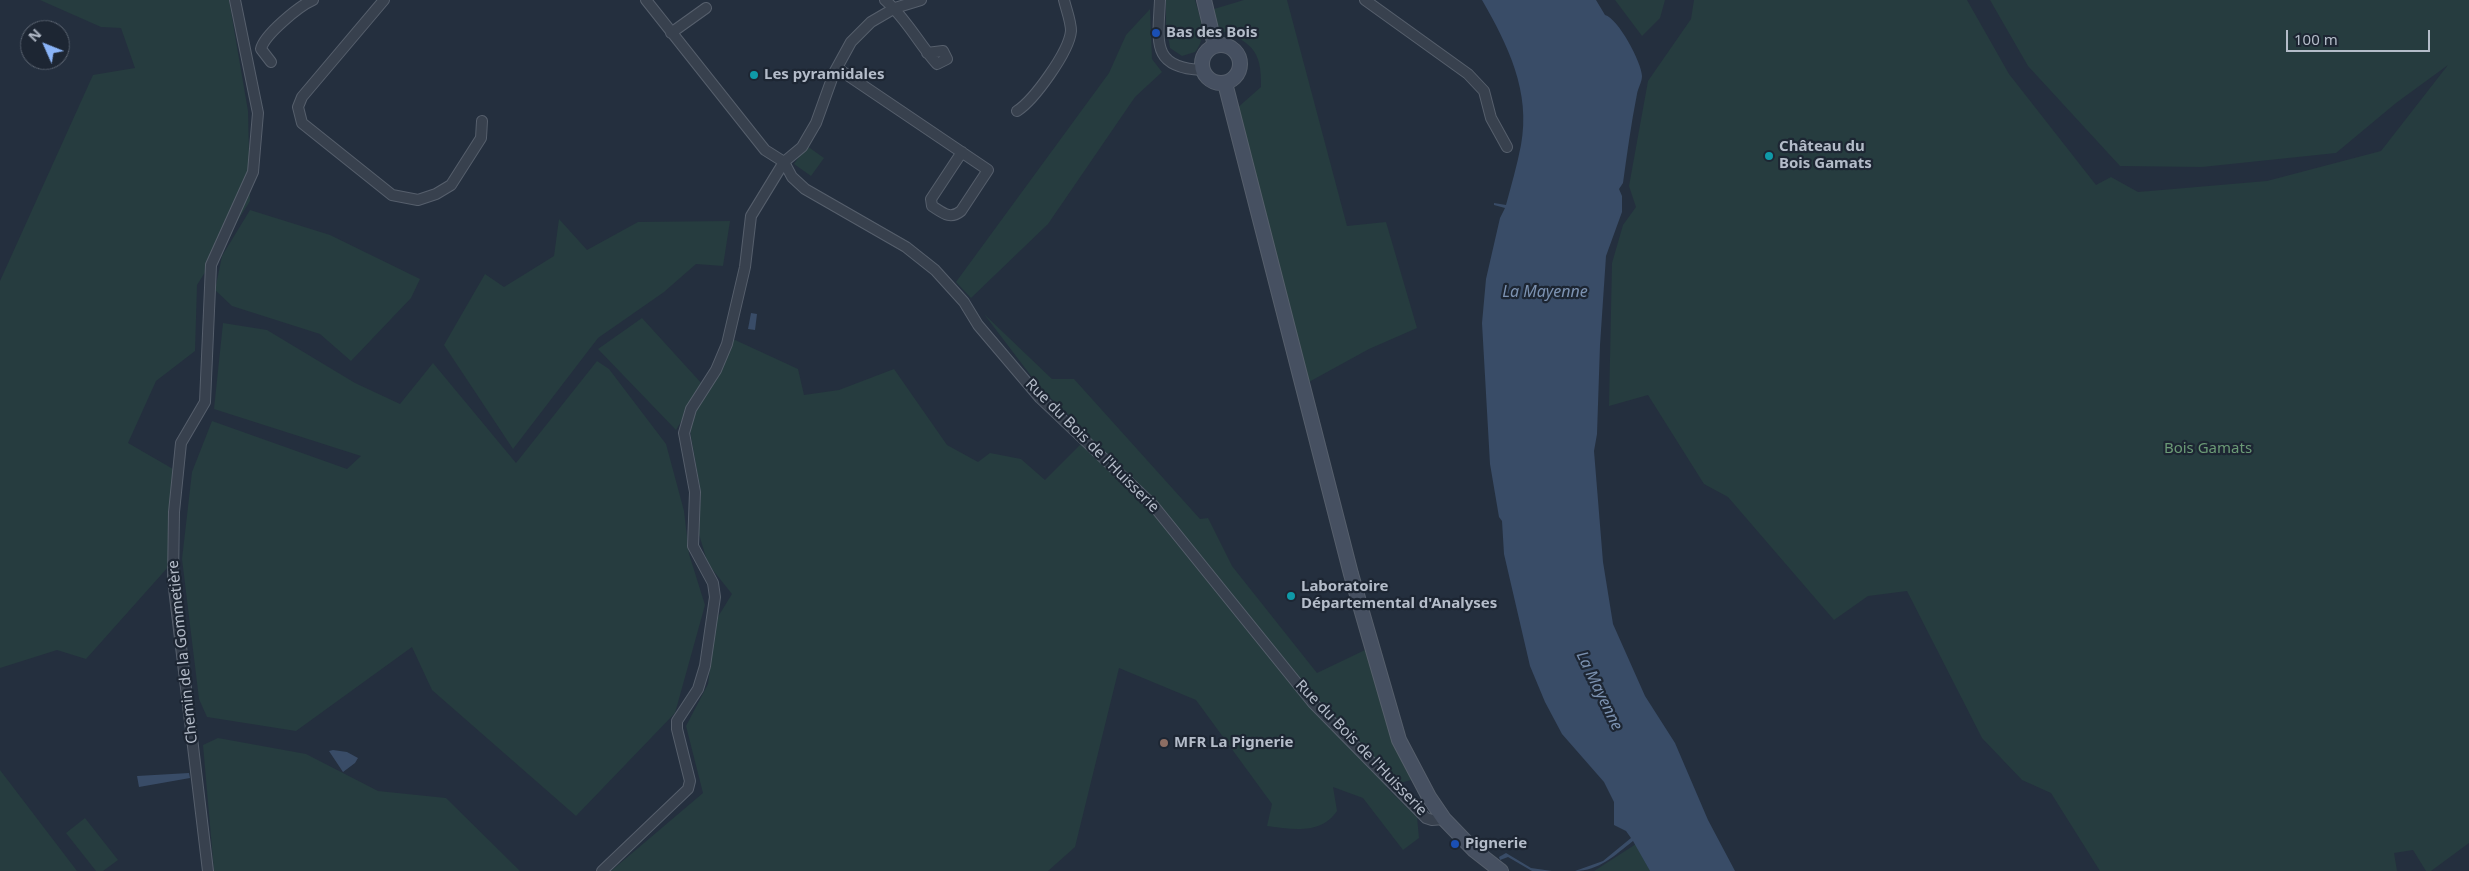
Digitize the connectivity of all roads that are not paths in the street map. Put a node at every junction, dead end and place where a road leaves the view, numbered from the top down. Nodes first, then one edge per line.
1 (235, 0) edge
2 (384, 0) edge
3 (646, 0) edge
4 (885, 0) edge
5 (921, 0) edge
6 (1064, 0) edge
7 (1160, 0) edge
8 (1204, 0) edge
9 (1365, 0) edge
10 (310, 1) edge
11 (706, 8) dead end
12 (895, 8) junction
13 (671, 33) junction
14 (1215, 46) junction
15 (927, 53) dead end
16 (271, 62) dead end
17 (837, 68) junction
18 (1202, 70) junction
19 (1224, 83) junction
20 (1017, 111) dead end
21 (482, 121) dead end
22 (1508, 147) dead end
23 (962, 152) junction
24 (784, 162) junction
25 (1444, 819) junction
26 (208, 871) edge
27 (602, 871) edge
28 (1500, 871) edge

1 - 26 street, Chemin de la Gommetière
2 - 21 street
3 - 13 street, Rue du Bois de l'Huisserie
4 - 12 street
5 - 12 street
6 - 20 street
7 - 18 street
8 - 14 main road
9 - 22 street
10 - 16 street
11 - 13 street
12 - 15 street
12 - 17 street
13 - 24 street, Rue du Bois de l'Huisserie
14 - 18 main road
14 - 19 main road
17 - 23 street
17 - 24 street
18 - 19 main road
19 - 25 main road
23 - 23 street
24 - 25 street, Rue du Bois de l'Huisserie
24 - 27 street
25 - 28 main road

